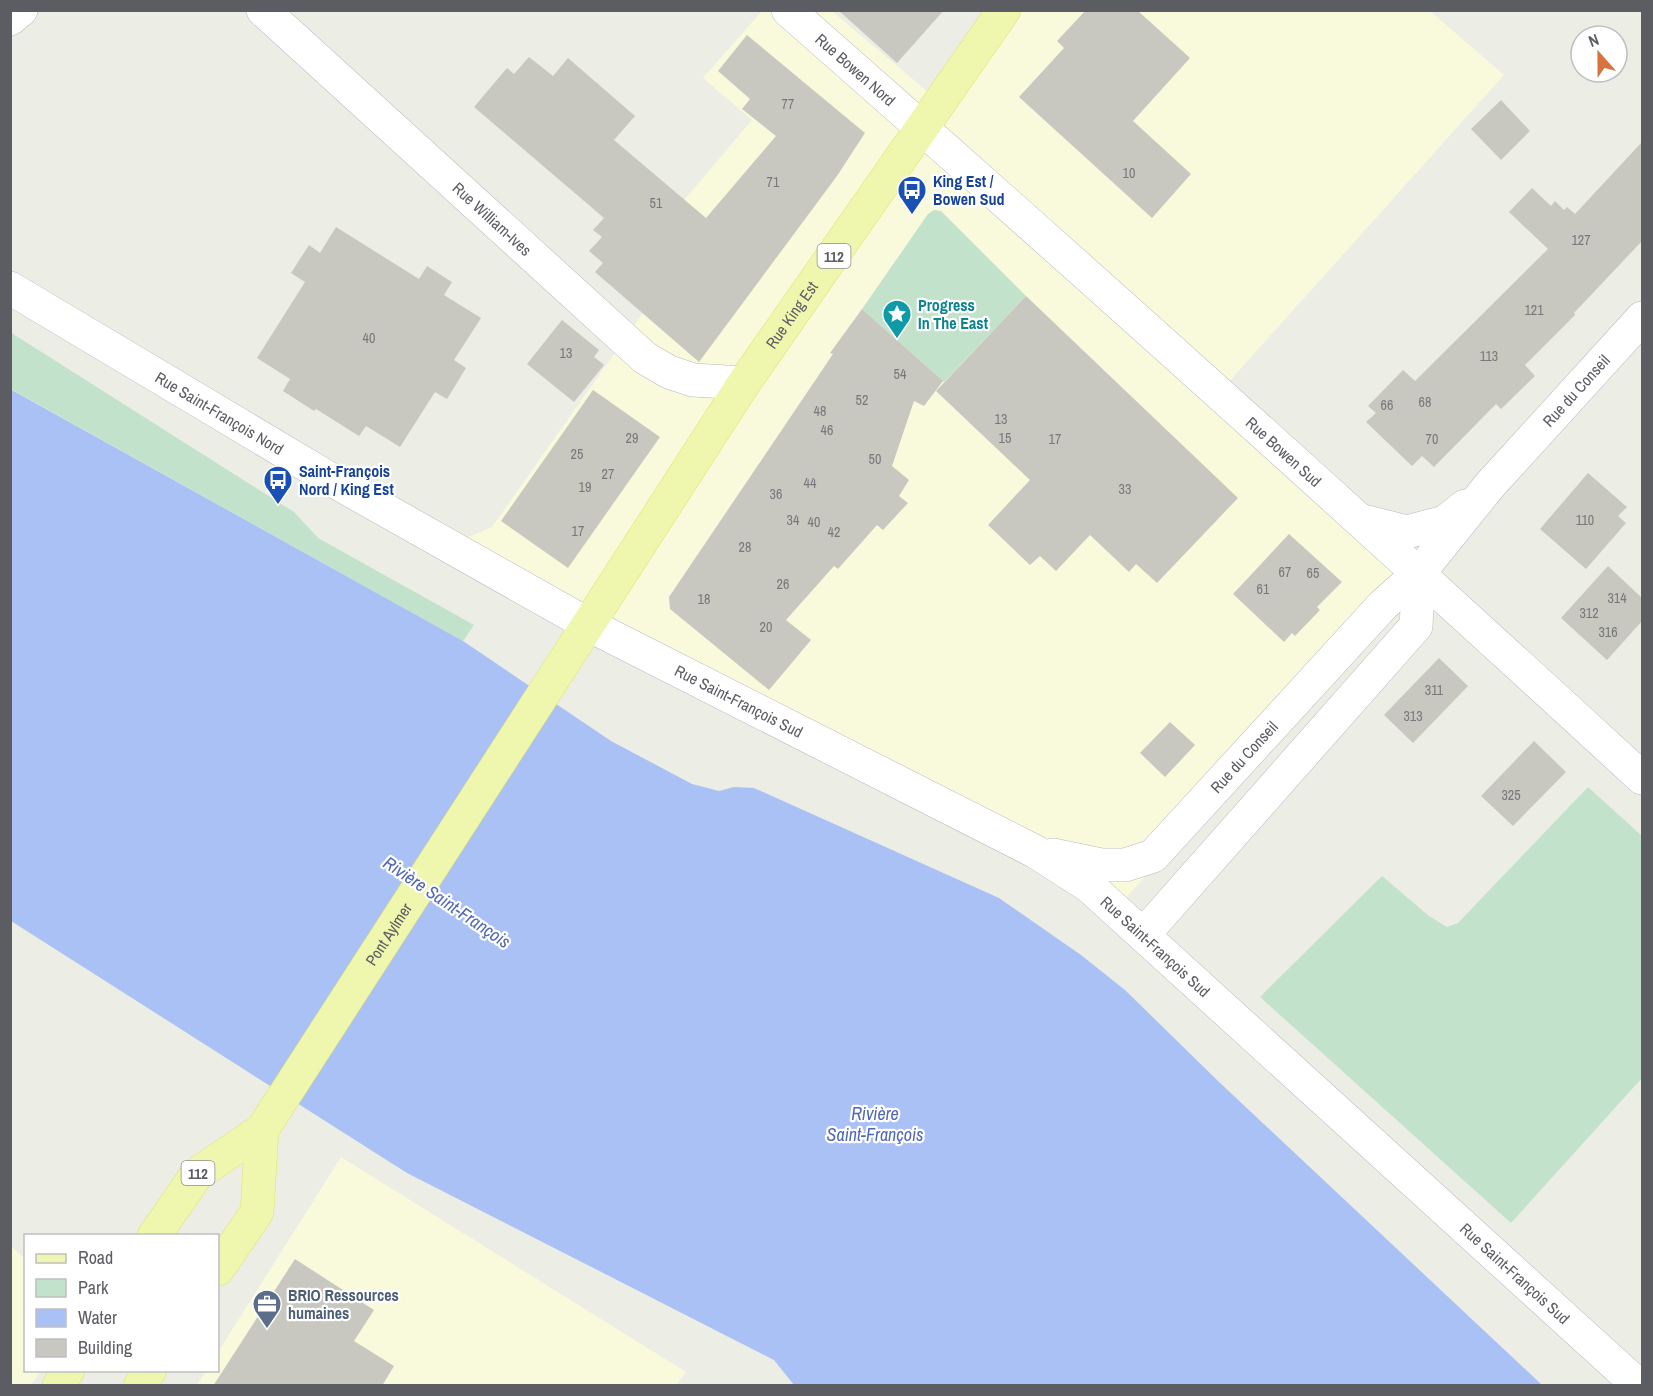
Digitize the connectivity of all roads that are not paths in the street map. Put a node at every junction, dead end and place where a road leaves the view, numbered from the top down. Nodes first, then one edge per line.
1 (21, 10) edge
2 (263, 10) edge
3 (788, 10) edge
4 (1004, 10) edge
5 (10, 19) edge
6 (924, 129) junction
7 (10, 288) edge
8 (1642, 318) edge
9 (744, 383) junction
10 (1490, 485) junction
11 (1361, 521) junction
12 (1419, 573) junction
13 (589, 625) junction
14 (1642, 778) edge
15 (1036, 852) junction
16 (1144, 934) junction
17 (262, 1130) junction
18 (155, 1234) edge
19 (219, 1268) edge
20 (67, 1372) edge
21 (149, 1372) edge
22 (59, 1386) edge
23 (140, 1386) edge
24 (1639, 1386) edge

1 - 5 street
2 - 9 street, Rue William-Ives
3 - 6 street, Rue Bowen Nord
4 - 6 main road, Rue King Est / 112
6 - 9 main road, Rue King Est / 112
6 - 11 street, Rue Bowen Sud
7 - 13 street, Rue Saint-François Nord
8 - 10 street, Rue du Conseil
9 - 13 main road, Rue King Est / 112
10 - 11 street
10 - 12 street, Rue du Conseil
11 - 12 street, Rue Bowen Sud
12 - 14 street, Rue Bowen Sud
12 - 15 street, Rue du Conseil
12 - 16 street
13 - 15 street, Rue Saint-François Sud
13 - 17 main road, Pont Aylmer / 112
15 - 16 street, Rue Saint-François Sud
16 - 24 street, Rue Saint-François Sud
17 - 18 main road, 112
17 - 19 main road, 112
20 - 22 main road
21 - 23 main road

